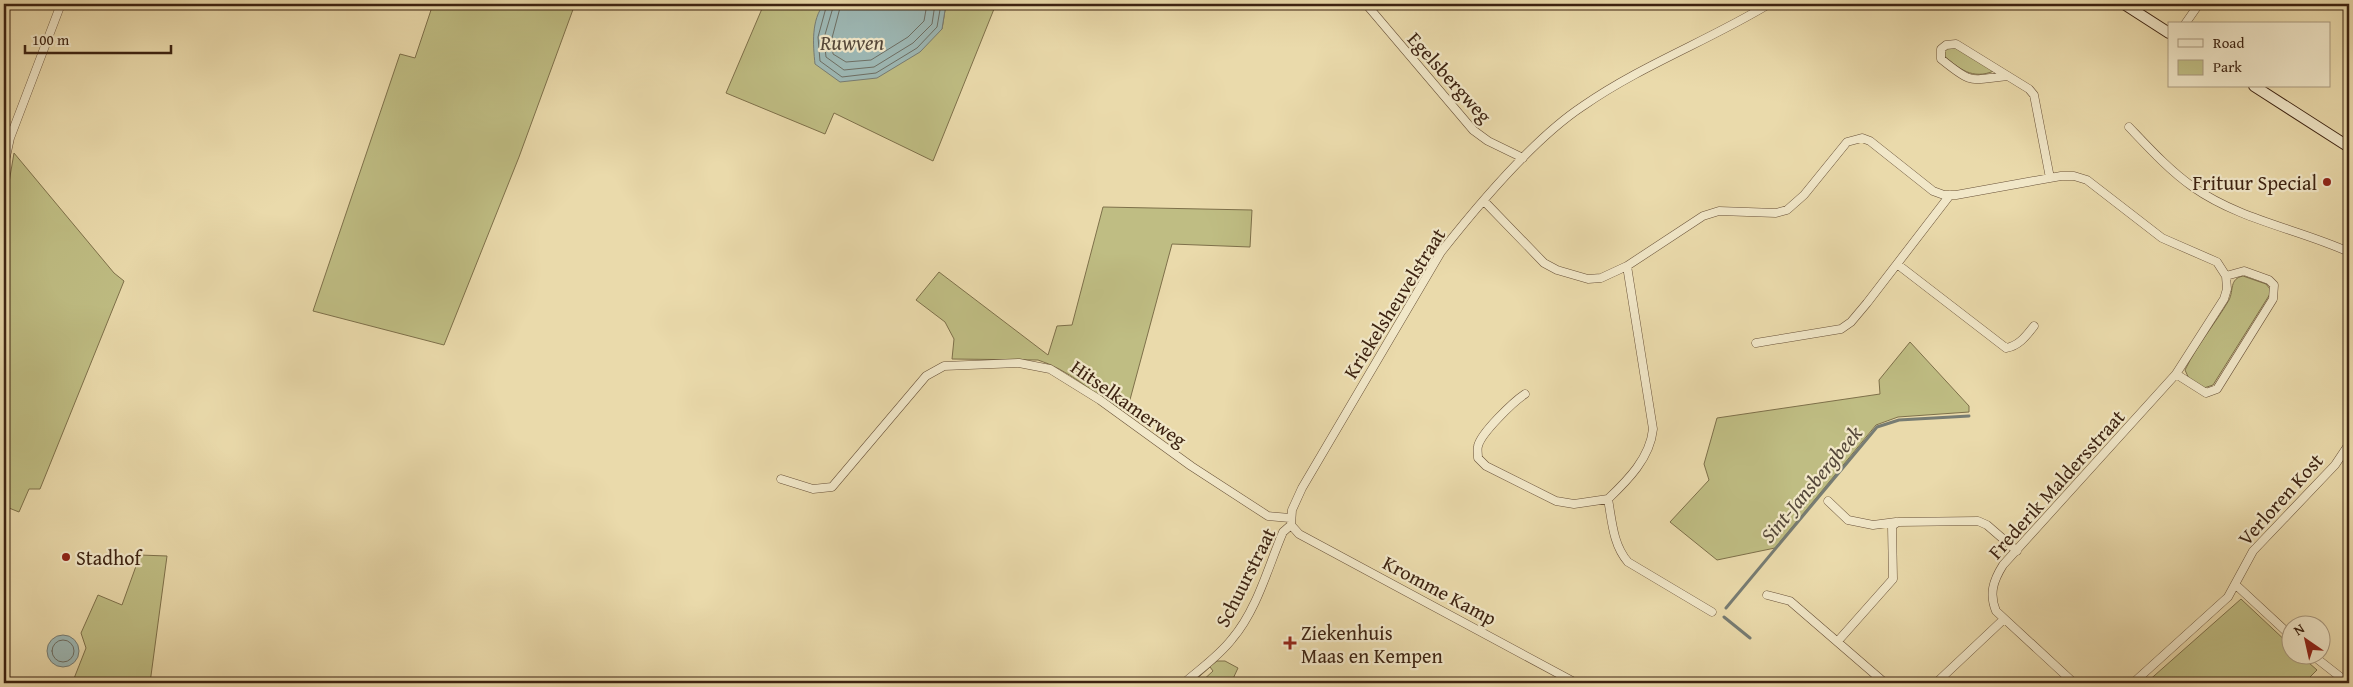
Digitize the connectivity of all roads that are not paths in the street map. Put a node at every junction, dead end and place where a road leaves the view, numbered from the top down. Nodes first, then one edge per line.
1 (61, 4) edge
2 (1366, 4) edge
3 (1768, 4) edge
4 (2124, 4) edge
5 (2199, 4) edge
6 (2187, 22) edge
7 (2168, 32) edge
8 (2008, 76) junction
9 (2257, 88) edge
10 (2129, 127) dead end
11 (7, 136) edge
12 (2349, 147) edge
13 (1522, 158) junction
14 (4, 166) edge
15 (2050, 178) junction
16 (1950, 195) junction
17 (1484, 201) junction
18 (2349, 252) edge
19 (1897, 264) junction
20 (1627, 266) junction
21 (2226, 276) junction
22 (2034, 326) dead end
23 (1756, 343) dead end
24 (2176, 374) junction
25 (1524, 394) dead end
26 (2349, 444) edge
27 (781, 479) dead end
28 (1608, 500) junction
29 (1828, 502) dead end
30 (1290, 522) junction
31 (1898, 522) junction
32 (2017, 551) junction
33 (2236, 585) junction
34 (1767, 595) dead end
35 (1712, 612) dead end
36 (2004, 619) junction
37 (2280, 626) edge
38 (1838, 641) junction
39 (2324, 664) edge
40 (1184, 683) edge
41 (1576, 683) edge
42 (1885, 683) edge
43 (1936, 683) edge
44 (2074, 683) edge
45 (2133, 683) edge
46 (2348, 683) edge

1 - 11 street
2 - 13 street, Egelsbergweg
3 - 13 street, Kriekelsheuvelstraat
4 - 7 main road
5 - 6 street
8 - 8 street
8 - 15 street
9 - 12 main road
10 - 18 street
11 - 14 street
13 - 17 street, Kriekelsheuvelstraat
15 - 16 street
15 - 21 street
16 - 19 street
16 - 20 street
17 - 20 street
17 - 30 street, Kriekelsheuvelstraat
19 - 22 street
19 - 23 street
20 - 28 street
21 - 24 street, Frederik Maldersstraat
21 - 24 street
24 - 32 street, Frederik Maldersstraat
25 - 28 street
26 - 33 street, Verloren Kost
27 - 30 street, Hitselkamerweg
28 - 35 street
29 - 31 street
30 - 40 street, Schuurstraat
30 - 41 street, Kromme Kamp
31 - 32 street
31 - 38 street
32 - 36 street, Frederik Maldersstraat
33 - 37 street
33 - 45 street, Verloren Kost
34 - 38 street
36 - 43 street
36 - 44 street, Frederik Maldersstraat
38 - 42 street
39 - 46 street

